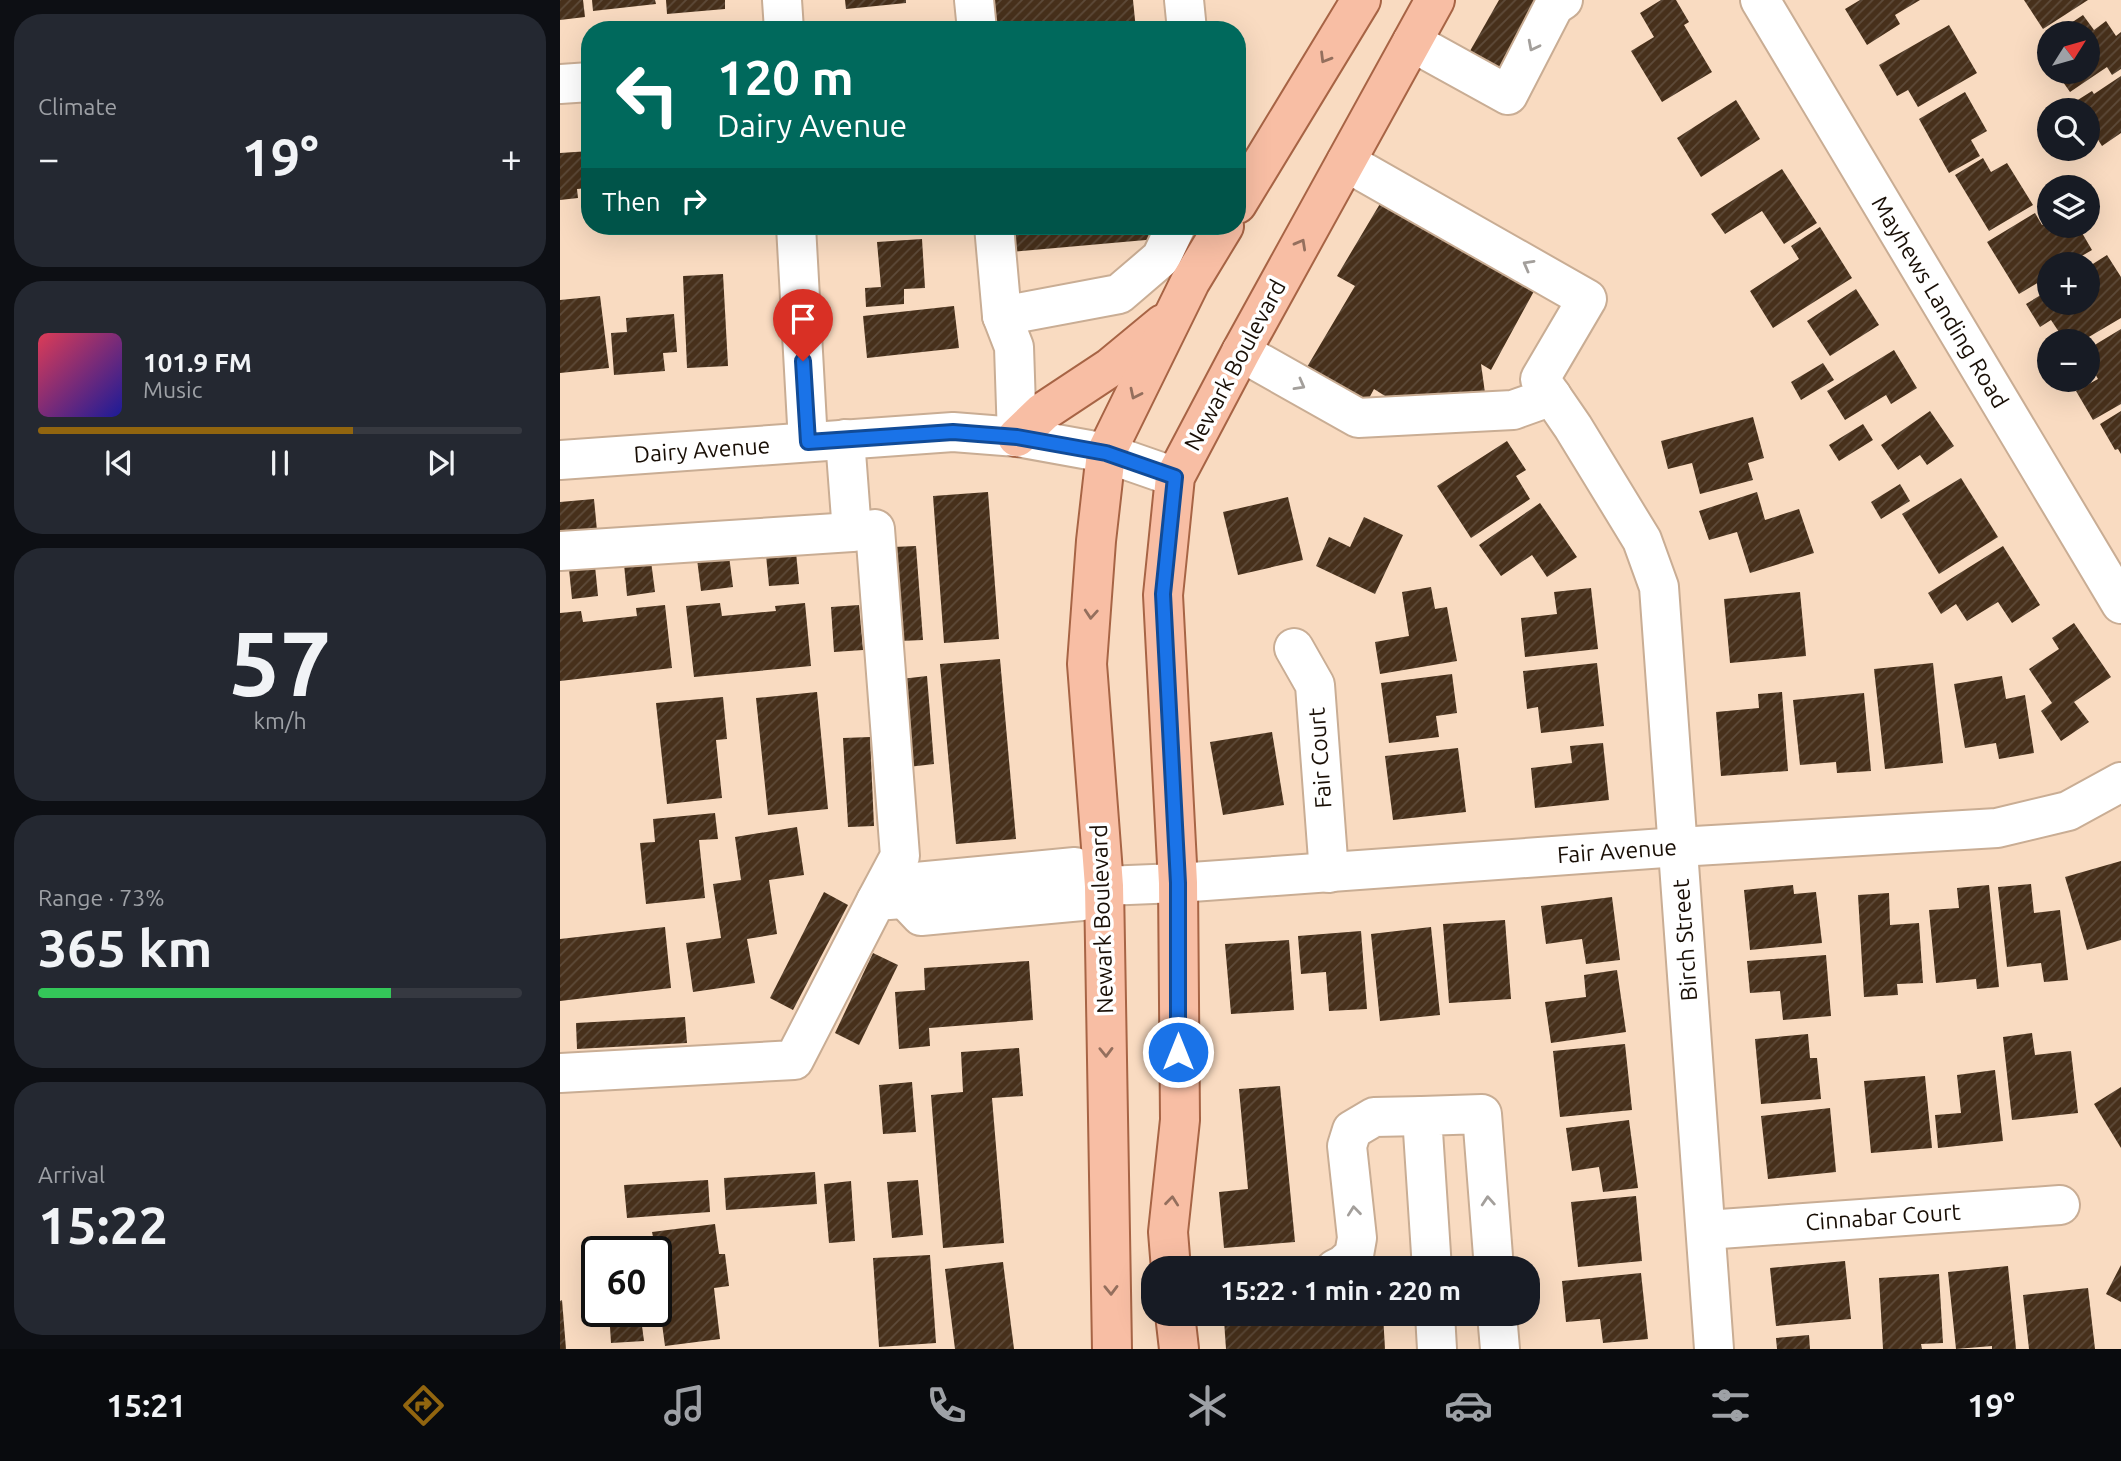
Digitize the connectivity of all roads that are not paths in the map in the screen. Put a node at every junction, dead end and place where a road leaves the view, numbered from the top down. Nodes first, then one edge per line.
1 (782, 0) edge
2 (974, 0) edge
3 (1184, 0) edge
4 (1361, 0) edge
5 (1435, 0) edge
6 (1563, 0) edge
7 (1760, 0) edge
8 (783, 21) edge
9 (975, 21) edge
10 (1187, 21) edge
11 (1412, 42) junction
12 (581, 83) edge
13 (560, 84) edge
14 (1346, 162) junction
15 (1246, 189) edge
16 (797, 235) edge
17 (995, 235) edge
18 (1172, 235) edge
19 (1219, 235) edge
20 (1002, 316) junction
21 (1173, 316) junction
22 (1241, 352) junction
23 (1552, 396) junction
24 (1017, 437) junction
25 (826, 441) junction
26 (1106, 453) junction
27 (560, 460) edge
28 (1175, 477) junction
29 (852, 532) junction
30 (560, 551) edge
31 (2121, 604) edge
32 (1294, 648) dead end
33 (2121, 782) edge
34 (1678, 847) junction
35 (1329, 873) junction
36 (1178, 883) junction
37 (1104, 886) junction
38 (890, 900) junction
39 (560, 1073) edge
40 (1422, 1116) junction
41 (2060, 1205) dead end
42 (1706, 1230) junction
43 (1170, 1256) edge
44 (1353, 1256) edge
45 (1431, 1256) edge
46 (1492, 1256) edge
47 (1176, 1326) edge
48 (1436, 1326) edge
49 (1498, 1326) edge
50 (1112, 1349) edge
51 (1179, 1349) edge
52 (1437, 1349) edge
53 (1500, 1349) edge
54 (1714, 1349) edge

1 - 8 street
2 - 9 street
3 - 10 street
4 -> 15 main road
5 - 11 main road, Newark Boulevard
6 -> 11 street
7 - 31 street, Mayhews Landing Road
11 - 14 main road, Newark Boulevard
12 - 13 street
22 -> 14 main road, Newark Boulevard
23 -> 14 street
16 - 25 street
17 - 20 street
18 - 20 street
19 - 21 main road, Newark Boulevard
20 - 24 street
21 - 24 main road
21 -> 26 main road, Newark Boulevard
22 -> 23 street
22 - 28 main road, Newark Boulevard
23 - 34 street, Birch Street
24 - 25 street, Dairy Avenue
24 - 26 street, Dairy Avenue
25 - 27 street, Dairy Avenue
25 - 29 street
26 - 28 street, Dairy Avenue
26 -> 37 main road, Newark Boulevard
28 - 36 main road, Newark Boulevard
29 - 30 street
29 - 38 street
32 - 35 street, Fair Court
33 - 34 street, Fair Avenue
34 - 35 street, Fair Avenue
34 - 42 street, Birch Street
35 - 36 street, Fair Avenue
36 - 37 street, Fair Avenue
43 -> 36 main road, Newark Boulevard
37 - 38 street
37 -> 50 main road, Newark Boulevard
38 - 39 street
44 -> 40 street
40 - 45 street
46 -> 40 street
41 - 42 street, Cinnabar Court
42 - 54 street, Birch Street
47 - 51 main road
48 - 52 street
49 - 53 street

